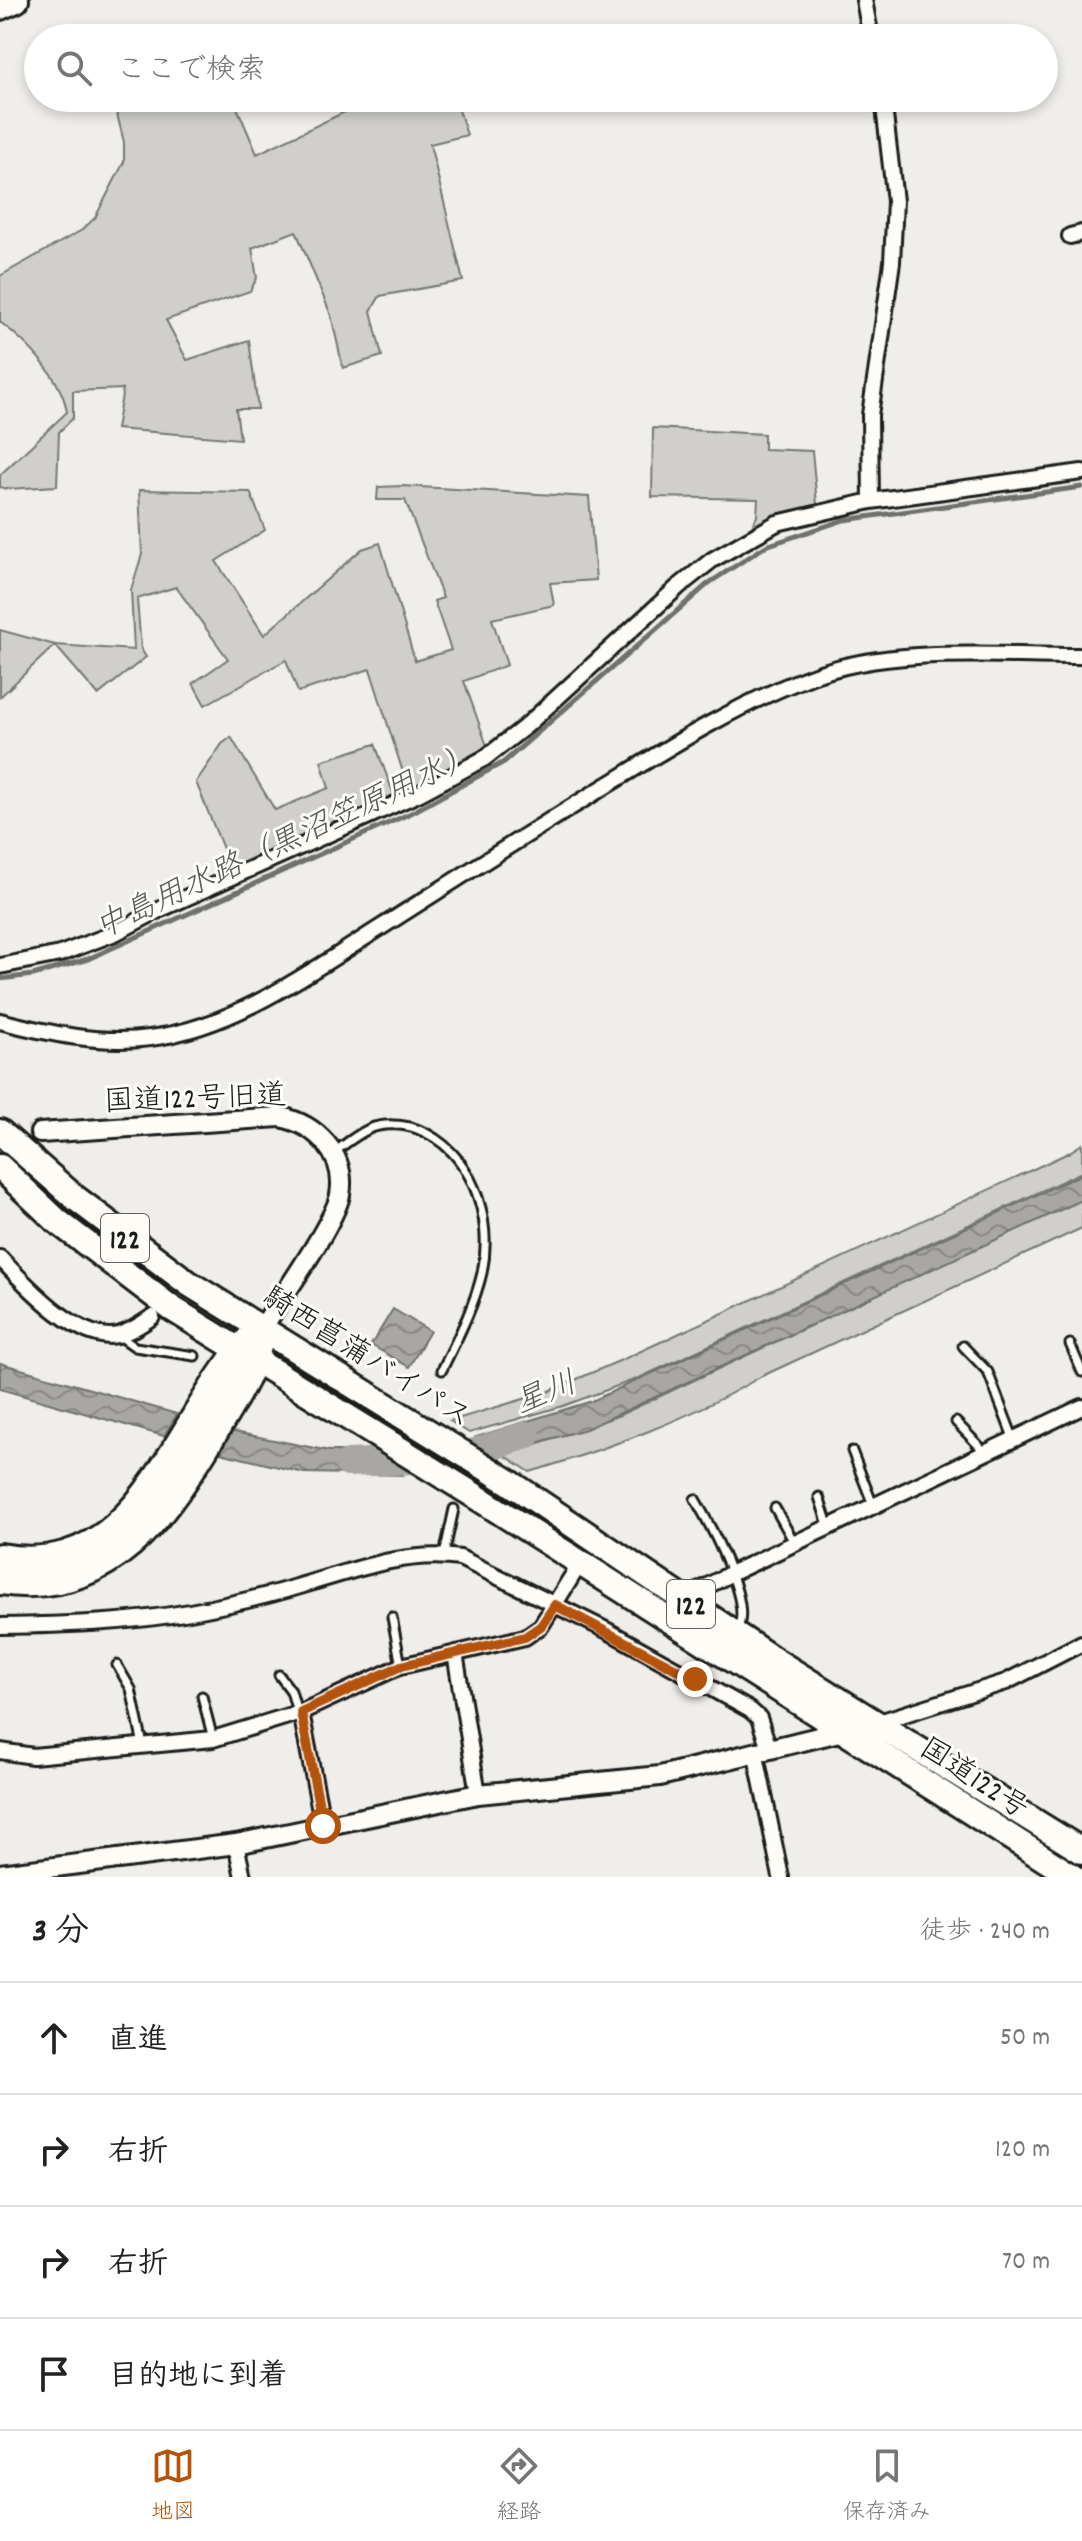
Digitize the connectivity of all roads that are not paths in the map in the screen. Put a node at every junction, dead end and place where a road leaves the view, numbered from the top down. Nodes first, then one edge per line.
1 (16, 0) edge
2 (864, 0) edge
3 (0, 7) edge
4 (868, 24) edge
5 (885, 112) edge
6 (1082, 472) edge
7 (871, 501) junction
8 (1082, 656) edge
9 (0, 966) edge
10 (0, 1021) edge
11 (0, 1132) edge
12 (40, 1133) tunnel mouth
13 (333, 1153) junction
14 (0, 1167) edge
15 (0, 1258) edge
16 (152, 1317) dead end
17 (262, 1328) junction
18 (118, 1335) junction
19 (1070, 1344) dead end
20 (963, 1346) dead end
21 (247, 1355) junction
22 (195, 1356) dead end
23 (442, 1370) dead end
24 (1082, 1372) edge
25 (1082, 1407) edge
26 (956, 1422) dead end
27 (1014, 1440) junction
28 (852, 1451) dead end
29 (986, 1453) junction
30 (177, 1471) junction
31 (482, 1493) junction
32 (819, 1497) dead end
33 (695, 1499) dead end
34 (874, 1507) junction
35 (775, 1508) dead end
36 (829, 1528) junction
37 (795, 1544) junction
38 (444, 1555) junction
39 (0, 1558) edge
40 (579, 1565) junction
41 (730, 1574) junction
42 (0, 1580) edge
43 (688, 1602) junction
44 (555, 1605) junction
45 (392, 1617) dead end
46 (0, 1626) edge
47 (734, 1633) junction
48 (694, 1638) junction
49 (1082, 1643) edge
50 (455, 1653) junction
51 (117, 1665) dead end
52 (401, 1666) junction
53 (279, 1675) dead end
54 (202, 1696) dead end
55 (299, 1713) junction
56 (875, 1723) junction
57 (843, 1731) junction
58 (213, 1739) junction
59 (143, 1745) junction
60 (762, 1750) junction
61 (0, 1751) edge
62 (478, 1794) junction
63 (323, 1826) junction
64 (236, 1844) junction
65 (1082, 1851) edge
66 (46, 1872) edge
67 (0, 1874) edge
68 (1063, 1875) edge
69 (243, 1877) edge
70 (781, 1877) edge

1 - 3 main road
2 - 4 street
5 - 7 street
6 - 7 street
7 - 9 street
8 - 10 street
11 - 17 main road, 騎西菖蒲バイパス / 122
12 - 13 street, 国道122号旧道
13 - 17 street
13 - 23 lane
14 - 21 main road, 騎西菖蒲バイパス / 122
15 - 18 street
16 - 18 street
17 - 21 highway
17 - 31 main road, 騎西菖蒲バイパス / 122
18 - 22 lane
19 - 24 lane
20 - 27 lane
21 - 30 highway
21 - 31 main road, 騎西菖蒲バイパス / 122
25 - 27 street
26 - 29 lane
27 - 29 street
28 - 34 lane
29 - 34 street
30 - 39 highway
30 - 42 highway
31 - 38 lane
31 - 40 main road, 騎西菖蒲バイパス / 122
31 - 43 main road, 騎西菖蒲バイパス / 122
31 - 48 main road
32 - 36 lane
33 - 41 lane
34 - 36 street
35 - 37 lane
36 - 37 street
37 - 41 street
38 - 44 street
38 - 46 street
40 - 44 street
40 - 48 main road, 騎西菖蒲バイパス / 122
41 - 43 street
41 - 47 lane
43 - 47 main road, 騎西菖蒲バイパス / 122
44 - 50 street
44 - 60 street
45 - 52 lane
47 - 56 main road, 騎西菖蒲バイパス / 122
48 - 57 main road, 騎西菖蒲バイパス / 122
49 - 56 street
50 - 52 street
50 - 62 street
51 - 59 lane
52 - 55 street
53 - 55 lane
54 - 58 lane
55 - 58 street
55 - 63 street
56 - 57 street
56 - 65 main road, 国道122号 / 122
57 - 60 street
57 - 68 main road, 国道122号 / 122
58 - 59 street
59 - 61 street
60 - 62 street
60 - 70 street
62 - 63 street
63 - 64 street
64 - 66 street
64 - 69 street
66 - 67 street

